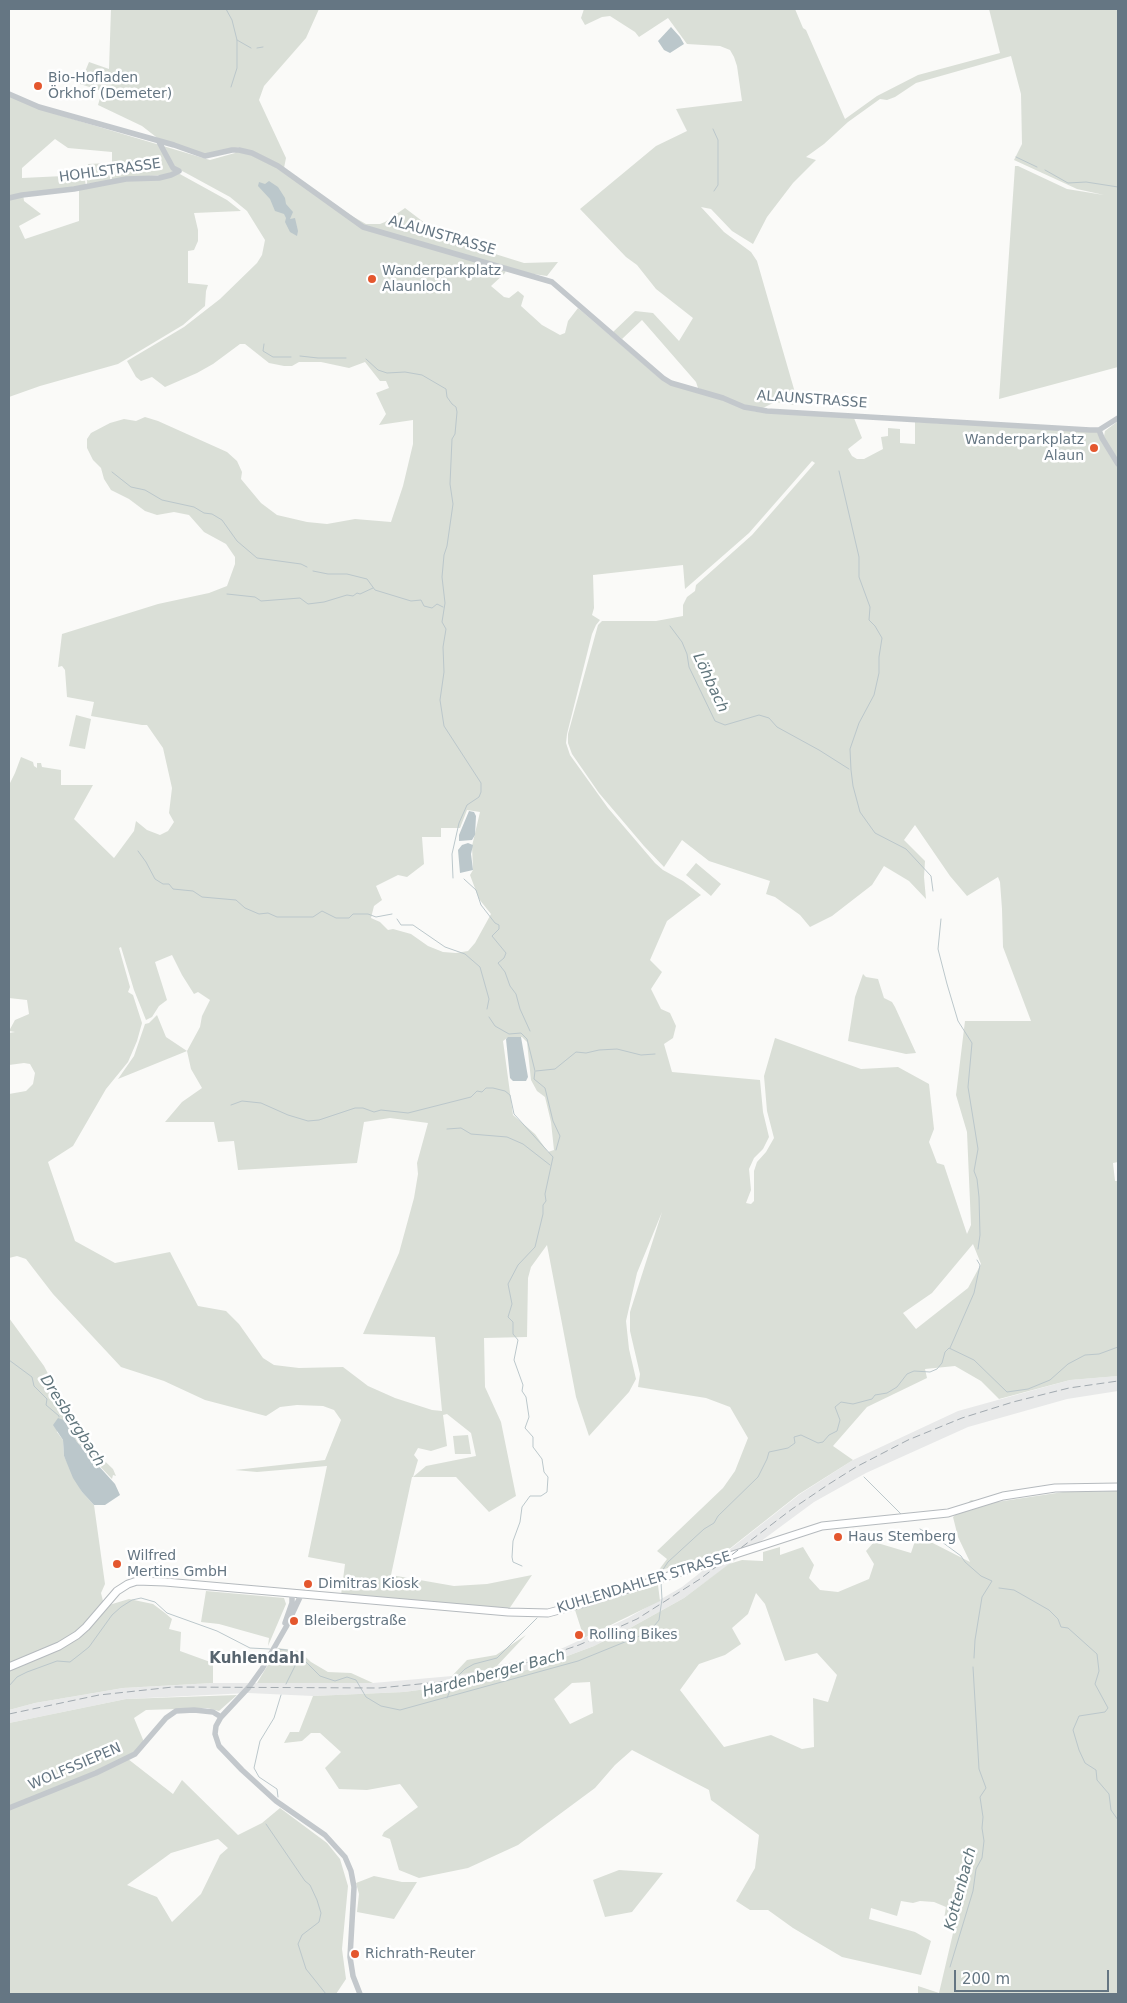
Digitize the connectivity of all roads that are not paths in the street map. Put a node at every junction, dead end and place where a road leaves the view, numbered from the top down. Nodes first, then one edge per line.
1 (9, 94) edge
2 (159, 142) junction
3 (9, 198) edge
4 (363, 227) joint
5 (1118, 418) edge
6 (1099, 430) junction
7 (1118, 464) edge
8 (1118, 1487) edge
9 (292, 1594) junction
10 (301, 1595) junction
11 (278, 1639) junction
12 (9, 1667) edge
13 (221, 1717) junction
14 (9, 1808) edge
15 (360, 1994) edge

1 - 2 street, HOHLSTRASSE
2 - 3 street, HOHLSTRASSE
2 - 4 street, HOHLSTRASSE
4 - 6 street, ALAUNSTRASSE
5 - 6 street
6 - 7 street
8 - 10 main road, KUHLENDAHLER STRASSE
9 - 10 main road, KUHLENDAHLER STRASSE
9 - 11 street
9 - 12 main road, KUHLENDAHLER STRASSE
10 - 11 street
11 - 13 street
13 - 14 street, WOLFSSIEPEN
13 - 15 street

